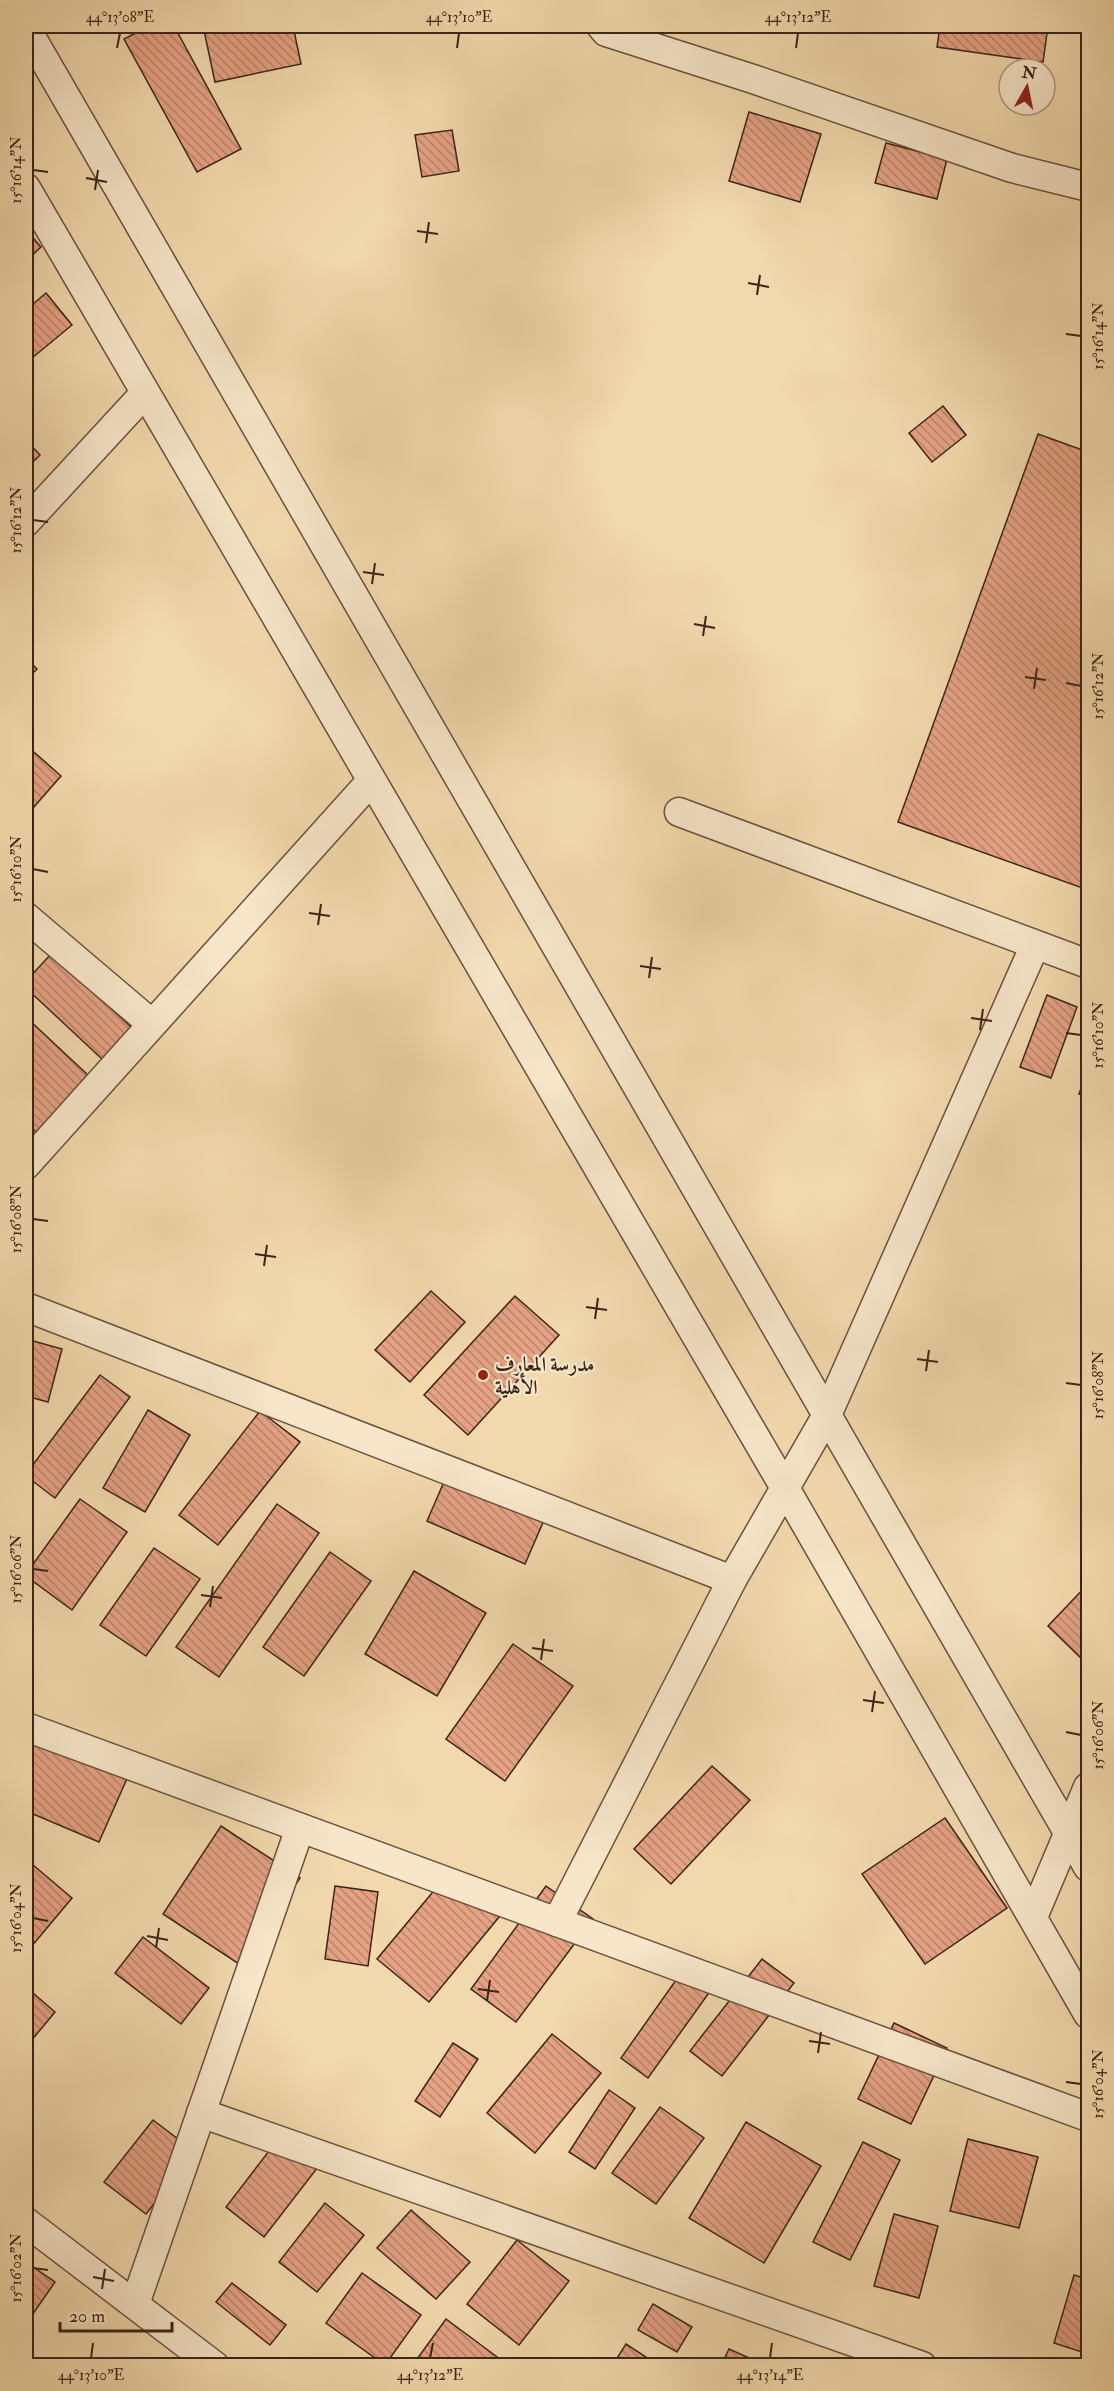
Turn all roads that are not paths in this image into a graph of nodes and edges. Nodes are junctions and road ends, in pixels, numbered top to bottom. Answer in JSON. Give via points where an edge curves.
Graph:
{"nodes":[{"id":1,"x":601,"y":26,"type":"edge"},
{"id":2,"x":26,"y":28,"type":"edge"},
{"id":3,"x":1089,"y":187,"type":"edge"},
{"id":4,"x":26,"y":188,"type":"edge"},
{"id":5,"x":145,"y":393,"type":"junction"},
{"id":6,"x":26,"y":522,"type":"edge"},
{"id":7,"x":371,"y":781,"type":"junction"},
{"id":8,"x":679,"y":812,"type":"dead end"},
{"id":9,"x":26,"y":917,"type":"edge"},
{"id":10,"x":1035,"y":945,"type":"junction"},
{"id":11,"x":1089,"y":964,"type":"edge"},
{"id":12,"x":152,"y":1024,"type":"junction"},
{"id":13,"x":26,"y":1165,"type":"edge"},
{"id":14,"x":26,"y":1307,"type":"edge"},
{"id":15,"x":827,"y":1415,"type":"junction"},
{"id":16,"x":785,"y":1488,"type":"junction"},
{"id":17,"x":732,"y":1580,"type":"junction"},
{"id":18,"x":26,"y":1728,"type":"edge"},
{"id":19,"x":1089,"y":1787,"type":"edge"},
{"id":20,"x":300,"y":1828,"type":"junction"},
{"id":21,"x":1069,"y":1833,"type":"junction"},
{"id":22,"x":1089,"y":1868,"type":"edge"},
{"id":23,"x":1033,"y":1917,"type":"junction"},
{"id":24,"x":557,"y":1922,"type":"junction"},
{"id":25,"x":1089,"y":2014,"type":"edge"},
{"id":26,"x":201,"y":2113,"type":"junction"},
{"id":27,"x":1089,"y":2117,"type":"edge"},
{"id":28,"x":26,"y":2222,"type":"edge"},
{"id":29,"x":135,"y":2304,"type":"junction"},
{"id":30,"x":215,"y":2366,"type":"edge"},
{"id":31,"x":922,"y":2366,"type":"edge"}],
"edges":[{"from":1,"to":3,"type":"street","via":[[606,32],[1012,168]]},
{"from":2,"to":15,"type":"street"},
{"from":4,"to":5,"type":"street"},
{"from":5,"to":6,"type":"street"},
{"from":5,"to":7,"type":"street"},
{"from":7,"to":12,"type":"street"},
{"from":7,"to":16,"type":"street"},
{"from":8,"to":10,"type":"street"},
{"from":9,"to":12,"type":"street"},
{"from":10,"to":11,"type":"street"},
{"from":10,"to":15,"type":"street"},
{"from":12,"to":13,"type":"street"},
{"from":14,"to":17,"type":"street"},
{"from":15,"to":16,"type":"street"},
{"from":15,"to":21,"type":"street"},
{"from":16,"to":17,"type":"street"},
{"from":16,"to":23,"type":"street"},
{"from":17,"to":24,"type":"street"},
{"from":18,"to":20,"type":"street"},
{"from":19,"to":21,"type":"street"},
{"from":20,"to":24,"type":"street"},
{"from":20,"to":26,"type":"street"},
{"from":21,"to":22,"type":"street"},
{"from":21,"to":23,"type":"street"},
{"from":23,"to":25,"type":"street"},
{"from":24,"to":27,"type":"street"},
{"from":26,"to":29,"type":"street"},
{"from":26,"to":31,"type":"street"},
{"from":28,"to":29,"type":"street"},
{"from":29,"to":30,"type":"street"}]}
